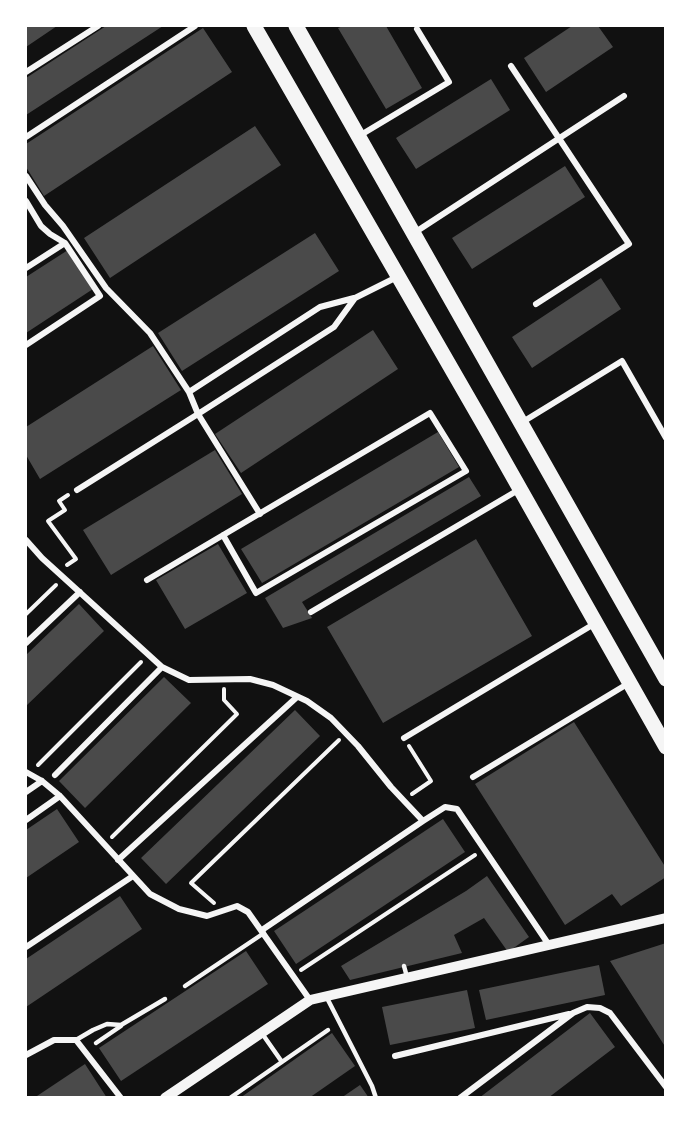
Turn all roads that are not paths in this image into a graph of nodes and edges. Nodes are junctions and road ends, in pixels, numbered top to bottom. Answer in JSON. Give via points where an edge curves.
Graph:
{"nodes":[{"id":1,"x":98,"y":26,"type":"edge"},
{"id":2,"x":195,"y":26,"type":"edge"},
{"id":3,"x":254,"y":26,"type":"edge"},
{"id":4,"x":296,"y":26,"type":"edge"},
{"id":5,"x":417,"y":29,"type":"dead end"},
{"id":6,"x":511,"y":66,"type":"dead end"},
{"id":7,"x":26,"y":72,"type":"edge"},
{"id":8,"x":624,"y":96,"type":"dead end"},
{"id":9,"x":358,"y":136,"type":"junction"},
{"id":10,"x":26,"y":137,"type":"edge"},
{"id":11,"x":559,"y":138,"type":"junction"},
{"id":12,"x":26,"y":176,"type":"edge"},
{"id":13,"x":26,"y":204,"type":"edge"},
{"id":14,"x":413,"y":233,"type":"junction"},
{"id":15,"x":65,"y":243,"type":"junction"},
{"id":16,"x":26,"y":268,"type":"edge"},
{"id":17,"x":398,"y":277,"type":"junction"},
{"id":18,"x":355,"y":298,"type":"junction"},
{"id":19,"x":536,"y":304,"type":"dead end"},
{"id":20,"x":26,"y":345,"type":"edge"},
{"id":21,"x":189,"y":392,"type":"junction"},
{"id":22,"x":198,"y":414,"type":"junction"},
{"id":23,"x":520,"y":423,"type":"junction"},
{"id":24,"x":666,"y":438,"type":"edge"},
{"id":25,"x":520,"y":489,"type":"junction"},
{"id":26,"x":76,"y":490,"type":"road end"},
{"id":27,"x":260,"y":514,"type":"junction"},
{"id":28,"x":223,"y":535,"type":"junction"},
{"id":29,"x":26,"y":540,"type":"edge"},
{"id":30,"x":147,"y":580,"type":"dead end"},
{"id":31,"x":80,"y":592,"type":"junction"},
{"id":32,"x":311,"y":612,"type":"dead end"},
{"id":33,"x":595,"y":623,"type":"junction"},
{"id":34,"x":26,"y":643,"type":"edge"},
{"id":35,"x":162,"y":668,"type":"junction"},
{"id":36,"x":666,"y":680,"type":"edge"},
{"id":37,"x":629,"y":683,"type":"junction"},
{"id":38,"x":297,"y":697,"type":"junction"},
{"id":39,"x":404,"y":738,"type":"road end"},
{"id":40,"x":666,"y":747,"type":"edge"},
{"id":41,"x":27,"y":773,"type":"edge"},
{"id":42,"x":55,"y":775,"type":"dead end"},
{"id":43,"x":472,"y":777,"type":"dead end"},
{"id":44,"x":42,"y":781,"type":"junction"},
{"id":45,"x":26,"y":792,"type":"edge"},
{"id":46,"x":60,"y":796,"type":"junction"},
{"id":47,"x":26,"y":820,"type":"edge"},
{"id":48,"x":423,"y":821,"type":"junction"},
{"id":49,"x":118,"y":860,"type":"junction"},
{"id":50,"x":133,"y":876,"type":"junction"},
{"id":51,"x":666,"y":918,"type":"edge"},
{"id":52,"x":263,"y":932,"type":"junction"},
{"id":53,"x":549,"y":945,"type":"junction"},
{"id":54,"x":26,"y":947,"type":"edge"},
{"id":55,"x":185,"y":986,"type":"dead end"},
{"id":56,"x":326,"y":996,"type":"junction"},
{"id":57,"x":165,"y":999,"type":"dead end"},
{"id":58,"x":310,"y":1000,"type":"junction"},
{"id":59,"x":573,"y":1013,"type":"junction"},
{"id":60,"x":121,"y":1026,"type":"junction"},
{"id":61,"x":328,"y":1030,"type":"dead end"},
{"id":62,"x":261,"y":1032,"type":"junction"},
{"id":63,"x":76,"y":1040,"type":"junction"},
{"id":64,"x":96,"y":1042,"type":"dead end"},
{"id":65,"x":26,"y":1055,"type":"edge"},
{"id":66,"x":394,"y":1056,"type":"dead end"},
{"id":67,"x":282,"y":1062,"type":"junction"},
{"id":68,"x":666,"y":1087,"type":"edge"},
{"id":69,"x":121,"y":1098,"type":"edge"},
{"id":70,"x":165,"y":1098,"type":"edge"},
{"id":71,"x":230,"y":1098,"type":"edge"},
{"id":72,"x":376,"y":1098,"type":"edge"},
{"id":73,"x":460,"y":1098,"type":"edge"}],
"edges":[{"from":1,"to":7,"type":"street"},
{"from":2,"to":10,"type":"street"},
{"from":3,"to":17,"type":"main road"},
{"from":4,"to":9,"type":"main road"},
{"from":5,"to":9,"type":"street","via":[[449,82]]},
{"from":6,"to":11,"type":"street"},
{"from":8,"to":11,"type":"street"},
{"from":9,"to":14,"type":"main road"},
{"from":11,"to":14,"type":"street"},
{"from":11,"to":19,"type":"street","via":[[628,244]]},
{"from":12,"to":21,"type":"street","via":[[106,288],[150,333]]},
{"from":13,"to":15,"type":"street","via":[[41,226]]},
{"from":14,"to":23,"type":"main road"},
{"from":15,"to":16,"type":"street"},
{"from":15,"to":20,"type":"street","via":[[100,296]]},
{"from":17,"to":18,"type":"street"},
{"from":17,"to":25,"type":"main road"},
{"from":18,"to":21,"type":"street","via":[[320,307]]},
{"from":18,"to":22,"type":"street","via":[[333,327]]},
{"from":21,"to":22,"type":"street"},
{"from":22,"to":26,"type":"street"},
{"from":22,"to":27,"type":"street"},
{"from":23,"to":24,"type":"street","via":[[622,361]]},
{"from":23,"to":36,"type":"main road"},
{"from":25,"to":32,"type":"street"},
{"from":25,"to":33,"type":"main road"},
{"from":27,"to":28,"type":"street"},
{"from":27,"to":28,"type":"street","via":[[430,413],[466,471],[256,592]]},
{"from":28,"to":30,"type":"street"},
{"from":29,"to":31,"type":"street"},
{"from":31,"to":34,"type":"street"},
{"from":31,"to":35,"type":"street"},
{"from":33,"to":37,"type":"main road"},
{"from":33,"to":39,"type":"street"},
{"from":35,"to":38,"type":"street","via":[[189,680],[250,679]]},
{"from":35,"to":42,"type":"street"},
{"from":37,"to":40,"type":"main road"},
{"from":37,"to":43,"type":"street"},
{"from":38,"to":48,"type":"street","via":[[331,718]]},
{"from":38,"to":49,"type":"street"},
{"from":41,"to":44,"type":"street"},
{"from":44,"to":45,"type":"street"},
{"from":44,"to":46,"type":"street"},
{"from":46,"to":47,"type":"street"},
{"from":46,"to":49,"type":"street"},
{"from":48,"to":52,"type":"street"},
{"from":48,"to":53,"type":"street","via":[[445,807],[458,809]]},
{"from":49,"to":50,"type":"street"},
{"from":50,"to":52,"type":"street","via":[[150,894],[179,909],[207,915],[237,906],[248,912]]},
{"from":50,"to":54,"type":"street"},
{"from":51,"to":53,"type":"street"},
{"from":52,"to":55,"type":"lane"},
{"from":52,"to":58,"type":"street"},
{"from":53,"to":56,"type":"street","via":[[406,972]]},
{"from":56,"to":58,"type":"street"},
{"from":56,"to":72,"type":"lane"},
{"from":57,"to":60,"type":"lane"},
{"from":58,"to":62,"type":"street"},
{"from":59,"to":66,"type":"street"},
{"from":59,"to":68,"type":"street","via":[[587,1007],[610,1013]]},
{"from":59,"to":73,"type":"street"},
{"from":60,"to":63,"type":"lane","via":[[107,1024]]},
{"from":60,"to":64,"type":"lane"},
{"from":61,"to":67,"type":"lane"},
{"from":62,"to":67,"type":"lane"},
{"from":62,"to":70,"type":"street"},
{"from":63,"to":65,"type":"street","via":[[54,1040]]},
{"from":63,"to":69,"type":"street"},
{"from":67,"to":71,"type":"lane"}]}
